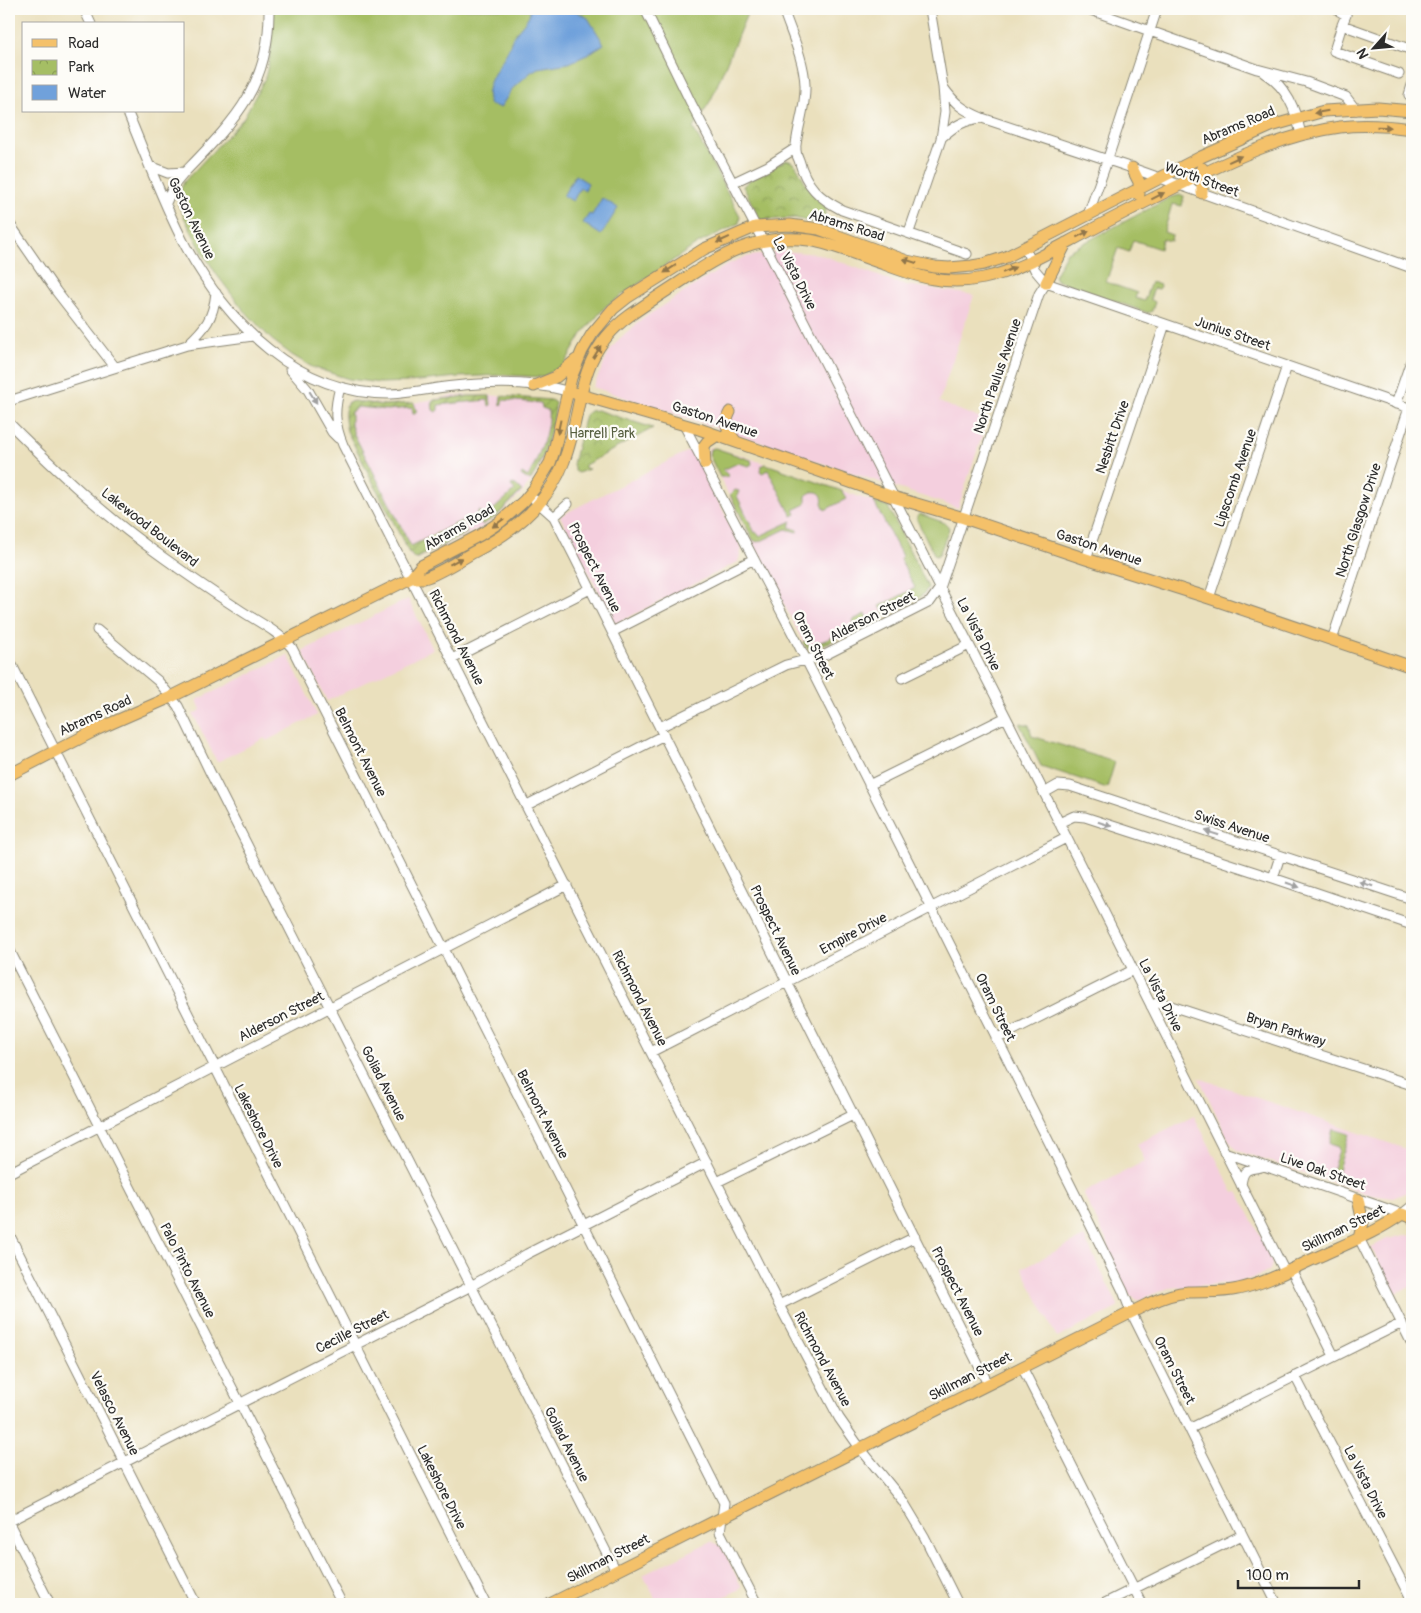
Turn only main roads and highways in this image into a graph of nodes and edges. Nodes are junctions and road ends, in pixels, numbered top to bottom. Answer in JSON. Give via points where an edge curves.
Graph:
{"nodes":[{"id":1,"x":1412,"y":111,"type":"edge"},
{"id":2,"x":1412,"y":129,"type":"edge"},
{"id":3,"x":1201,"y":157,"type":"junction"},
{"id":4,"x":1132,"y":168,"type":"road end"},
{"id":5,"x":1202,"y":174,"type":"junction"},
{"id":6,"x":1140,"y":188,"type":"junction"},
{"id":7,"x":1202,"y":193,"type":"road end"},
{"id":8,"x":1136,"y":207,"type":"junction"},
{"id":9,"x":1066,"y":243,"type":"junction"},
{"id":10,"x":1001,"y":259,"type":"junction"},
{"id":11,"x":925,"y":279,"type":"junction"},
{"id":12,"x":1046,"y":283,"type":"road end"},
{"id":13,"x":648,"y":284,"type":"junction"},
{"id":14,"x":657,"y":297,"type":"junction"},
{"id":15,"x":579,"y":357,"type":"junction"},
{"id":16,"x":534,"y":386,"type":"road end"},
{"id":17,"x":567,"y":392,"type":"junction"},
{"id":18,"x":580,"y":395,"type":"junction"},
{"id":19,"x":730,"y":412,"type":"dead end"},
{"id":20,"x":716,"y":436,"type":"junction"},
{"id":21,"x":736,"y":442,"type":"junction"},
{"id":22,"x":705,"y":464,"type":"road end"},
{"id":23,"x":411,"y":578,"type":"junction"},
{"id":24,"x":1412,"y":667,"type":"edge"},
{"id":25,"x":9,"y":775,"type":"edge"},
{"id":26,"x":1358,"y":1199,"type":"road end"},
{"id":27,"x":1407,"y":1216,"type":"edge"},
{"id":28,"x":1359,"y":1238,"type":"junction"},
{"id":29,"x":557,"y":1603,"type":"edge"}],
"edges":[{"from":1,"to":3,"type":"main road","name":"Abrams Road","one_way":true,"via":[[1378,108],[1324,111],[1271,126]]},
{"from":5,"to":2,"type":"main road","name":"Abrams Road","one_way":true,"via":[[1258,148],[1342,126]]},
{"from":3,"to":5,"type":"main road"},
{"from":3,"to":6,"type":"main road","name":"Abrams Road"},
{"from":4,"to":6,"type":"main road"},
{"from":5,"to":7,"type":"main road"},
{"from":8,"to":5,"type":"main road","name":"Abrams Road","one_way":true},
{"from":6,"to":8,"type":"main road"},
{"from":6,"to":10,"type":"main road","name":"Abrams Road"},
{"from":9,"to":8,"type":"main road","name":"Abrams Road","one_way":true},
{"from":11,"to":9,"type":"main road","name":"Abrams Road","one_way":true,"via":[[958,282],[986,278]]},
{"from":9,"to":12,"type":"main road"},
{"from":10,"to":11,"type":"main road","via":[[992,268],[982,271],[935,274]]},
{"from":10,"to":13,"type":"main road","name":"Abrams Road","one_way":true,"via":[[960,268],[935,267],[819,229],[790,225],[755,227],[704,249]]},
{"from":11,"to":14,"type":"main road","name":"Abrams Road","via":[[830,245],[799,239],[763,241],[724,254]]},
{"from":13,"to":14,"type":"main road"},
{"from":13,"to":15,"type":"main road","name":"Abrams Road","via":[[605,317]]},
{"from":18,"to":14,"type":"main road","name":"Abrams Road","one_way":true,"via":[[588,368],[603,342],[621,322]]},
{"from":15,"to":16,"type":"main road","via":[[556,377]]},
{"from":15,"to":17,"type":"main road","name":"Abrams Road"},
{"from":17,"to":18,"type":"main road","name":"Gaston Avenue"},
{"from":17,"to":23,"type":"main road","name":"Abrams Road","one_way":true,"via":[[554,451],[530,494],[500,522],[421,566]]},
{"from":18,"to":20,"type":"main road","name":"Gaston Avenue"},
{"from":23,"to":18,"type":"main road","name":"Abrams Road","one_way":true,"via":[[425,578],[501,538],[540,504],[564,463]]},
{"from":19,"to":21,"type":"main road","via":[[727,428]]},
{"from":20,"to":21,"type":"main road","name":"Gaston Avenue"},
{"from":20,"to":22,"type":"main road","via":[[704,446]]},
{"from":21,"to":24,"type":"main road","name":"Gaston Avenue","via":[[893,497]]},
{"from":23,"to":25,"type":"main road","name":"Abrams Road"},
{"from":26,"to":28,"type":"main road","via":[[1363,1223]]},
{"from":27,"to":28,"type":"main road","name":"Skillman Street"},
{"from":28,"to":29,"type":"main road","name":"Skillman Street","via":[[1268,1280],[1235,1290],[1186,1292],[1162,1298],[1131,1312]]}]}
